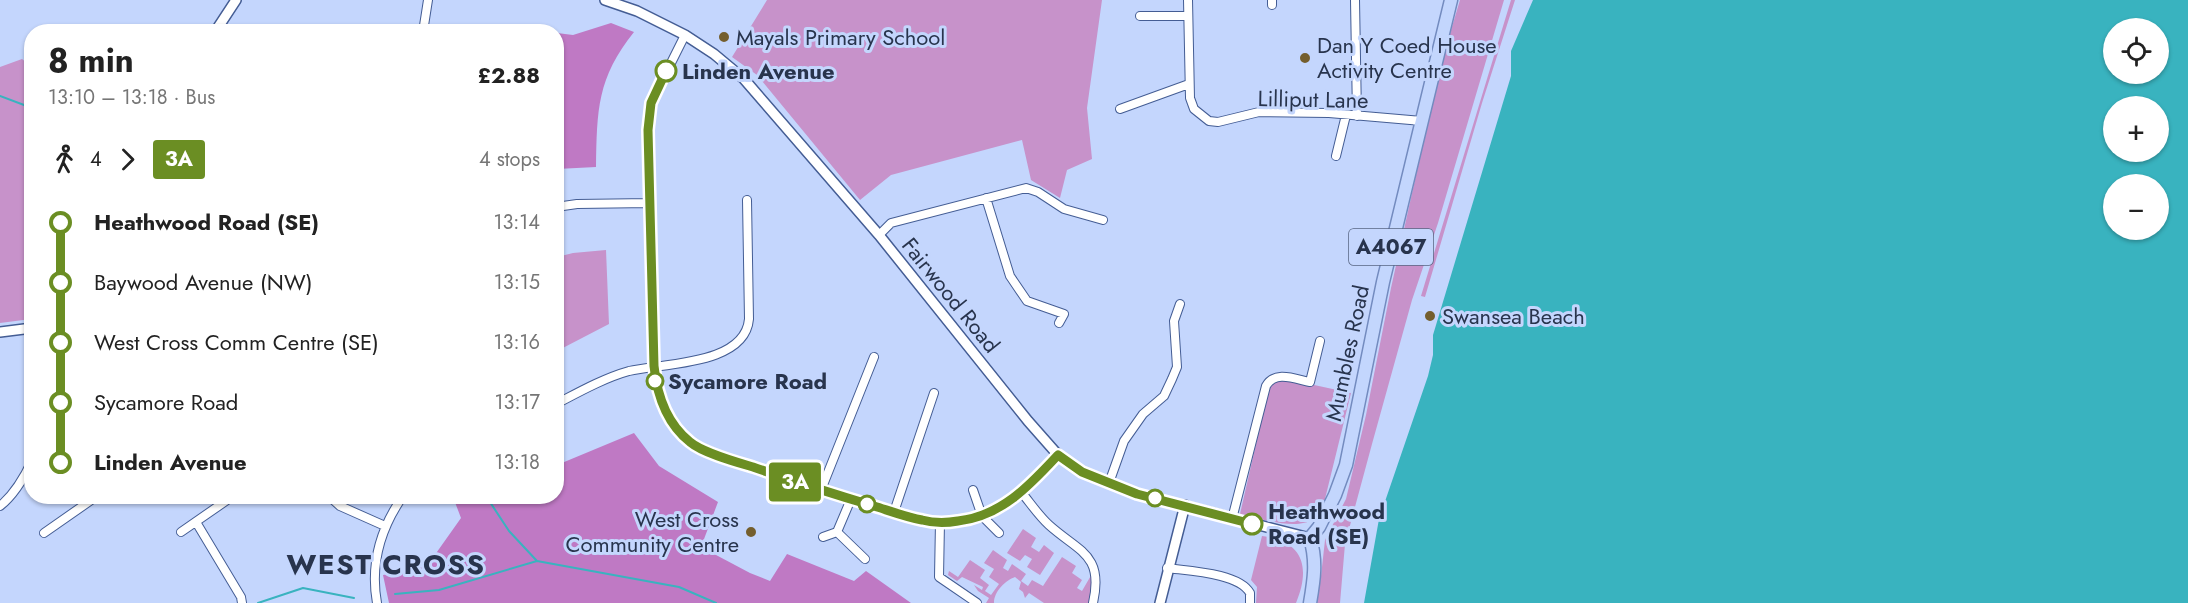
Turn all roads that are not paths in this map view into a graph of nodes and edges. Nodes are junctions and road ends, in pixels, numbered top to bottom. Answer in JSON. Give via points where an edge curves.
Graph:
{"nodes":[{"id":1,"x":236,"y":0,"type":"edge"},
{"id":2,"x":428,"y":0,"type":"edge"},
{"id":3,"x":605,"y":0,"type":"edge"},
{"id":4,"x":1188,"y":0,"type":"edge"},
{"id":5,"x":1355,"y":0,"type":"edge"},
{"id":6,"x":1451,"y":0,"type":"edge"},
{"id":7,"x":1140,"y":16,"type":"dead end"},
{"id":8,"x":1188,"y":16,"type":"junction"},
{"id":9,"x":220,"y":24,"type":"edge"},
{"id":10,"x":424,"y":24,"type":"edge"},
{"id":11,"x":685,"y":35,"type":"junction"},
{"id":12,"x":1189,"y":84,"type":"junction"},
{"id":13,"x":1120,"y":110,"type":"dead end"},
{"id":14,"x":1346,"y":115,"type":"junction"},
{"id":15,"x":1357,"y":116,"type":"junction"},
{"id":16,"x":1422,"y":121,"type":"junction"},
{"id":17,"x":1336,"y":156,"type":"dead end"},
{"id":18,"x":986,"y":198,"type":"junction"},
{"id":19,"x":747,"y":200,"type":"dead end"},
{"id":20,"x":650,"y":203,"type":"junction"},
{"id":21,"x":564,"y":206,"type":"edge"},
{"id":22,"x":1103,"y":220,"type":"dead end"},
{"id":23,"x":879,"y":235,"type":"junction"},
{"id":24,"x":1180,"y":304,"type":"dead end"},
{"id":25,"x":1059,"y":323,"type":"dead end"},
{"id":26,"x":24,"y":329,"type":"edge"},
{"id":27,"x":0,"y":333,"type":"edge"},
{"id":28,"x":1320,"y":342,"type":"dead end"},
{"id":29,"x":874,"y":357,"type":"dead end"},
{"id":30,"x":654,"y":366,"type":"junction"},
{"id":31,"x":934,"y":393,"type":"dead end"},
{"id":32,"x":564,"y":400,"type":"edge"},
{"id":33,"x":1058,"y":455,"type":"junction"},
{"id":34,"x":24,"y":476,"type":"edge"},
{"id":35,"x":1109,"y":483,"type":"junction"},
{"id":36,"x":821,"y":490,"type":"junction"},
{"id":37,"x":973,"y":490,"type":"dead end"},
{"id":38,"x":1022,"y":493,"type":"junction"},
{"id":39,"x":851,"y":499,"type":"junction"},
{"id":40,"x":86,"y":504,"type":"edge"},
{"id":41,"x":222,"y":504,"type":"edge"},
{"id":42,"x":338,"y":504,"type":"edge"},
{"id":43,"x":398,"y":504,"type":"edge"},
{"id":44,"x":1185,"y":505,"type":"junction"},
{"id":45,"x":0,"y":506,"type":"edge"},
{"id":46,"x":894,"y":512,"type":"junction"},
{"id":47,"x":981,"y":516,"type":"junction"},
{"id":48,"x":1232,"y":519,"type":"junction"},
{"id":49,"x":196,"y":522,"type":"junction"},
{"id":50,"x":940,"y":522,"type":"junction"},
{"id":51,"x":385,"y":526,"type":"junction"},
{"id":52,"x":181,"y":532,"type":"dead end"},
{"id":53,"x":837,"y":532,"type":"junction"},
{"id":54,"x":44,"y":533,"type":"dead end"},
{"id":55,"x":999,"y":533,"type":"dead end"},
{"id":56,"x":824,"y":537,"type":"dead end"},
{"id":57,"x":1310,"y":538,"type":"junction"},
{"id":58,"x":865,"y":559,"type":"dead end"},
{"id":59,"x":1167,"y":568,"type":"junction"},
{"id":60,"x":242,"y":603,"type":"edge"},
{"id":61,"x":377,"y":603,"type":"edge"},
{"id":62,"x":976,"y":603,"type":"edge"},
{"id":63,"x":1093,"y":603,"type":"edge"},
{"id":64,"x":1160,"y":603,"type":"edge"},
{"id":65,"x":1250,"y":603,"type":"edge"},
{"id":66,"x":1310,"y":603,"type":"edge"}],
"edges":[{"from":1,"to":9,"type":"street"},
{"from":2,"to":10,"type":"street"},
{"from":3,"to":11,"type":"street","name":"Fairwood Road"},
{"from":4,"to":8,"type":"street","name":"Lilliput Lane"},
{"from":5,"to":15,"type":"street"},
{"from":6,"to":16,"type":"main road","name":"Mumbles Road","number":"A4067"},
{"from":7,"to":8,"type":"street"},
{"from":8,"to":12,"type":"street","name":"Lilliput Lane"},
{"from":11,"to":20,"type":"street","via":[[651,103]]},
{"from":11,"to":23,"type":"street","name":"Fairwood Road","via":[[714,54],[759,94]]},
{"from":12,"to":13,"type":"street"},
{"from":12,"to":14,"type":"street","name":"Lilliput Lane","via":[[1194,110],[1209,121],[1259,112]]},
{"from":14,"to":15,"type":"street","name":"Lilliput Lane"},
{"from":14,"to":17,"type":"street"},
{"from":15,"to":16,"type":"street","name":"Lilliput Lane"},
{"from":16,"to":57,"type":"main road","name":"Mumbles Road","number":"A4067","via":[[1383,282],[1346,465],[1335,495]]},
{"from":18,"to":22,"type":"street","via":[[1026,188],[1064,209]]},
{"from":18,"to":23,"type":"street","via":[[891,224]]},
{"from":18,"to":25,"type":"street","via":[[1010,276],[1027,301],[1064,314]]},
{"from":19,"to":30,"type":"street","via":[[746,332],[719,354]]},
{"from":20,"to":21,"type":"street"},
{"from":20,"to":30,"type":"street"},
{"from":23,"to":33,"type":"street","name":"Fairwood Road"},
{"from":24,"to":35,"type":"street","via":[[1174,321],[1177,367],[1164,396],[1143,414],[1124,441]]},
{"from":26,"to":27,"type":"street"},
{"from":28,"to":48,"type":"street","via":[[1313,383],[1278,376],[1266,386]]},
{"from":29,"to":36,"type":"street"},
{"from":30,"to":32,"type":"street","via":[[627,372]]},
{"from":30,"to":36,"type":"street","via":[[662,405],[671,422],[691,443]]},
{"from":31,"to":46,"type":"street"},
{"from":33,"to":35,"type":"street","name":"Fairwood Road","via":[[1082,472]]},
{"from":33,"to":38,"type":"street"},
{"from":34,"to":45,"type":"street"},
{"from":35,"to":44,"type":"street","name":"Fairwood Road"},
{"from":36,"to":39,"type":"street"},
{"from":37,"to":47,"type":"street"},
{"from":38,"to":47,"type":"street"},
{"from":38,"to":63,"type":"street","via":[[1047,524],[1092,562],[1096,573]]},
{"from":39,"to":46,"type":"street"},
{"from":39,"to":53,"type":"street"},
{"from":40,"to":54,"type":"street"},
{"from":41,"to":49,"type":"street"},
{"from":42,"to":51,"type":"street"},
{"from":43,"to":51,"type":"street"},
{"from":44,"to":48,"type":"street","name":"Fairwood Road"},
{"from":44,"to":59,"type":"street"},
{"from":46,"to":50,"type":"street"},
{"from":47,"to":50,"type":"street"},
{"from":47,"to":55,"type":"street"},
{"from":48,"to":57,"type":"street","name":"Fairwood Road"},
{"from":49,"to":52,"type":"street"},
{"from":49,"to":60,"type":"street"},
{"from":50,"to":62,"type":"street","via":[[939,577]]},
{"from":51,"to":61,"type":"street","via":[[374,566]]},
{"from":53,"to":56,"type":"street"},
{"from":53,"to":58,"type":"street"},
{"from":57,"to":66,"type":"main road","via":[[1315,552]]},
{"from":59,"to":64,"type":"street"},
{"from":59,"to":65,"type":"street","via":[[1242,583],[1250,593]]}]}
